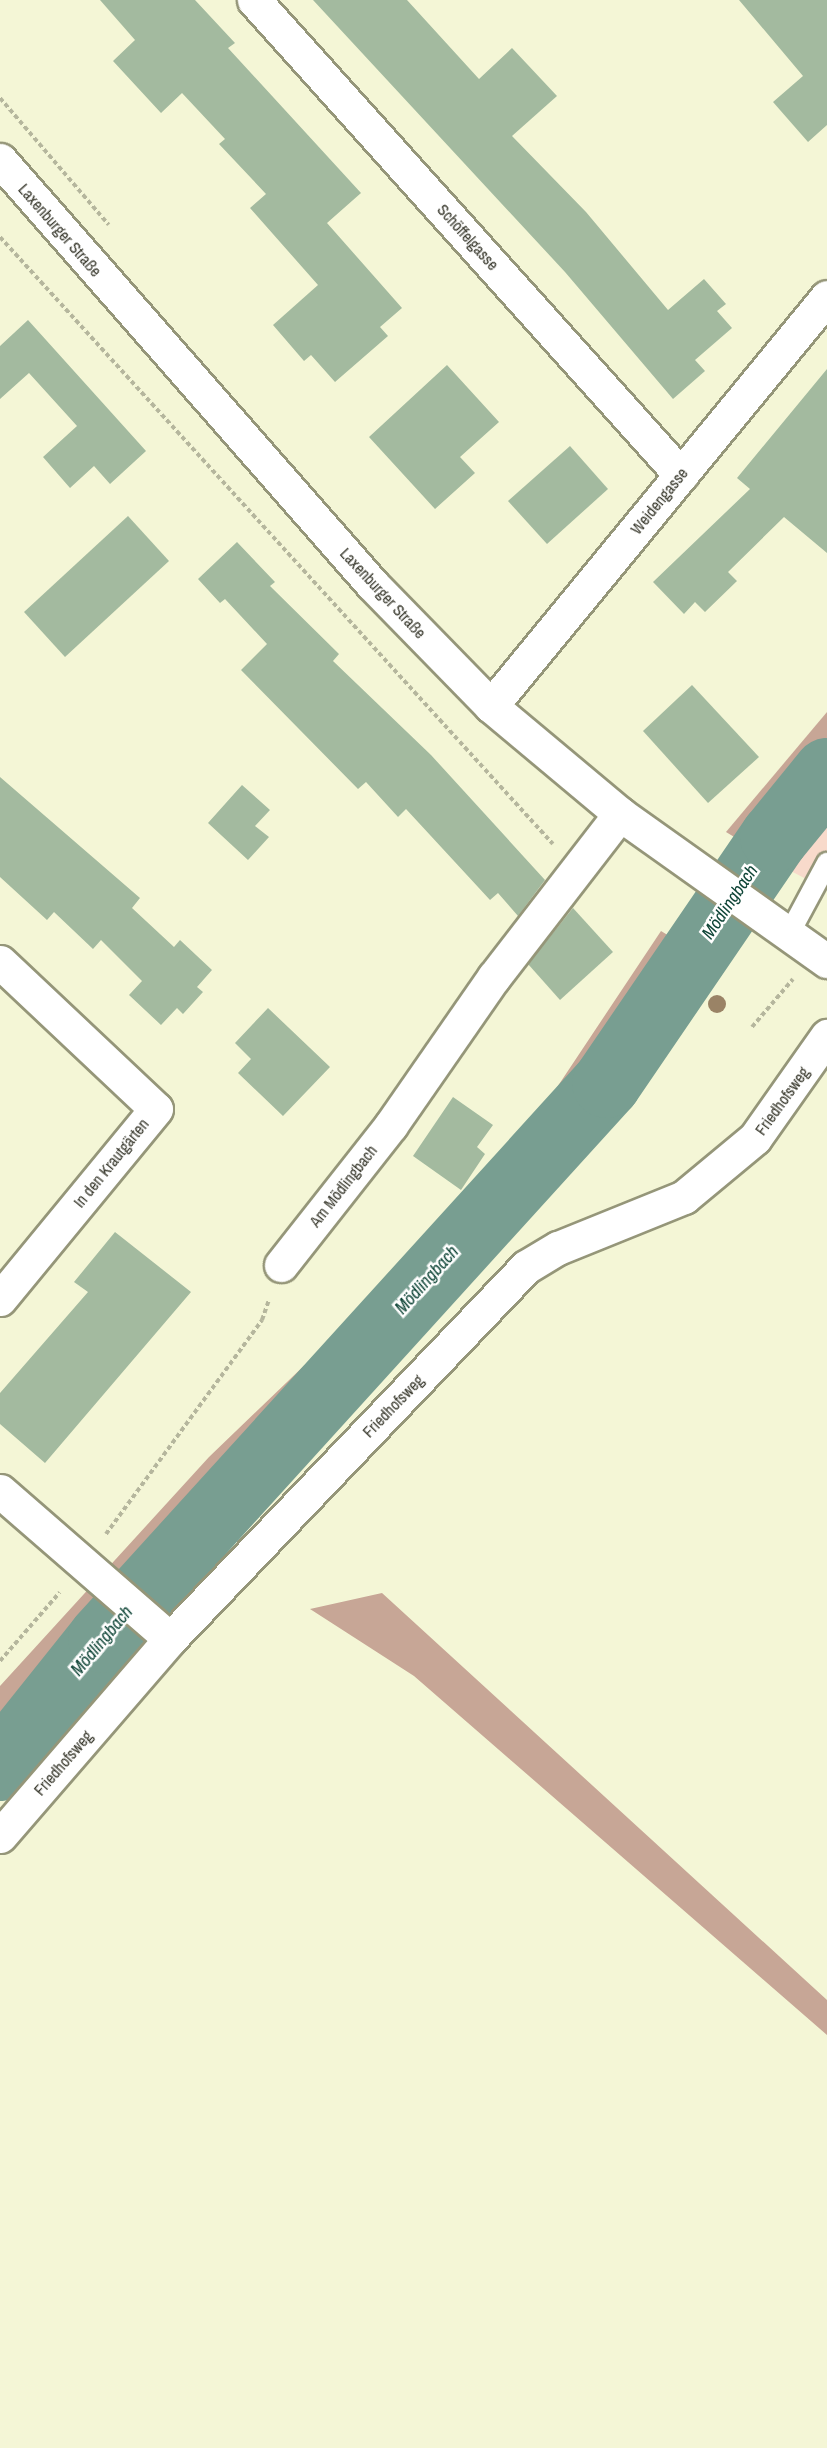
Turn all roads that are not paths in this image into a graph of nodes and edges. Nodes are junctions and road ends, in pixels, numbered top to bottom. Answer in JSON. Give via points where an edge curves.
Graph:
{"nodes":[{"id":1,"x":254,"y":0,"type":"edge"},
{"id":2,"x":0,"y":160,"type":"edge"},
{"id":3,"x":827,"y":297,"type":"edge"},
{"id":4,"x":681,"y":475,"type":"junction"},
{"id":5,"x":491,"y":706,"type":"junction"},
{"id":6,"x":620,"y":814,"type":"junction"},
{"id":7,"x":827,"y":863,"type":"edge"},
{"id":8,"x":783,"y":930,"type":"junction"},
{"id":9,"x":827,"y":961,"type":"edge"},
{"id":10,"x":0,"y":962,"type":"edge"},
{"id":11,"x":827,"y":1036,"type":"edge"},
{"id":12,"x":281,"y":1265,"type":"road end"},
{"id":13,"x":0,"y":1299,"type":"edge"},
{"id":14,"x":0,"y":1491,"type":"edge"},
{"id":15,"x":170,"y":1639,"type":"junction"},
{"id":16,"x":0,"y":1836,"type":"edge"}],
"edges":[{"from":1,"to":4,"type":"street","name":"Schöffelgasse"},
{"from":2,"to":5,"type":"street","name":"Laxenburger Straße","via":[[372,584]]},
{"from":3,"to":4,"type":"street","name":"Weidengasse"},
{"from":4,"to":5,"type":"street","name":"Weidengasse"},
{"from":5,"to":6,"type":"street","name":"Laxenburger Straße"},
{"from":6,"to":8,"type":"street","name":"Laxenburger Straße"},
{"from":6,"to":12,"type":"street","name":"Am Mödlingbach","via":[[494,977],[391,1125]]},
{"from":7,"to":8,"type":"lane"},
{"from":8,"to":9,"type":"street","name":"Laxenburger Straße"},
{"from":10,"to":13,"type":"street","name":"In den Krautgärten","via":[[156,1109]]},
{"from":11,"to":15,"type":"street","name":"Friedhofsweg","via":[[755,1138],[684,1197],[558,1248],[526,1267]]},
{"from":14,"to":15,"type":"street","via":[[82,1567]]},
{"from":15,"to":16,"type":"street","name":"Friedhofsweg"}]}
